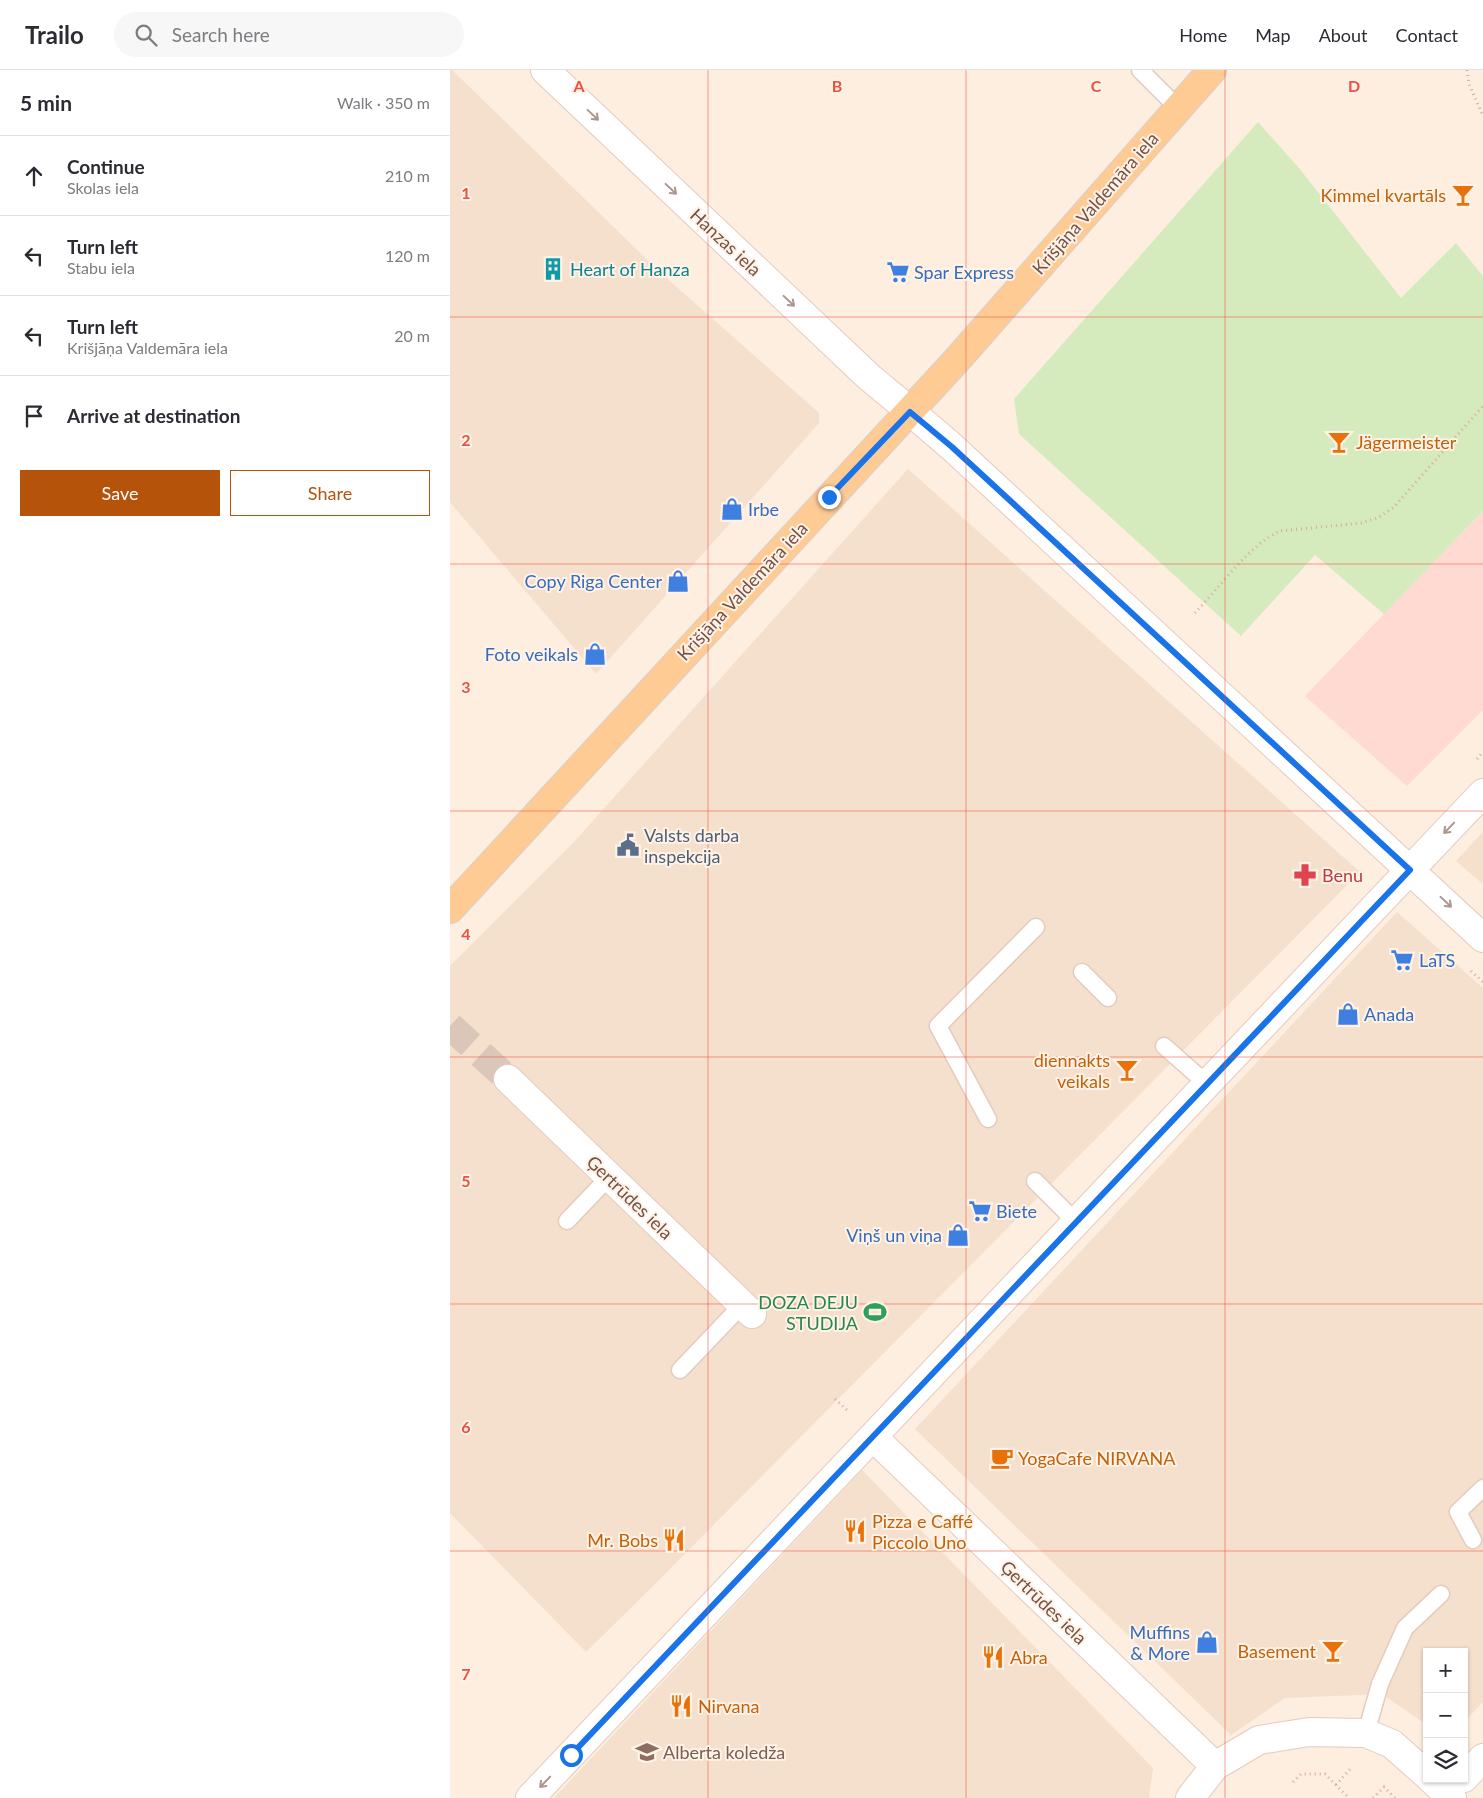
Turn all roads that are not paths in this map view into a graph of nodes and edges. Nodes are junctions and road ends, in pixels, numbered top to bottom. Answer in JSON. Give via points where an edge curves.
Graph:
{"nodes":[{"id":1,"x":545,"y":70,"type":"edge"},
{"id":2,"x":1140,"y":70,"type":"edge"},
{"id":3,"x":1212,"y":70,"type":"edge"},
{"id":4,"x":1178,"y":108,"type":"junction"},
{"id":5,"x":910,"y":412,"type":"junction"},
{"id":6,"x":1483,"y":793,"type":"edge"},
{"id":7,"x":1410,"y":870,"type":"junction"},
{"id":8,"x":450,"y":909,"type":"edge"},
{"id":9,"x":1036,"y":927,"type":"dead end"},
{"id":10,"x":1483,"y":938,"type":"edge"},
{"id":11,"x":1082,"y":972,"type":"dead end"},
{"id":12,"x":1108,"y":998,"type":"dead end"},
{"id":13,"x":1164,"y":1046,"type":"dead end"},
{"id":14,"x":508,"y":1079,"type":"tunnel mouth"},
{"id":15,"x":1207,"y":1084,"type":"junction"},
{"id":16,"x":988,"y":1119,"type":"dead end"},
{"id":17,"x":609,"y":1177,"type":"junction"},
{"id":18,"x":1035,"y":1181,"type":"dead end"},
{"id":19,"x":567,"y":1221,"type":"dead end"},
{"id":20,"x":1076,"y":1222,"type":"junction"},
{"id":21,"x":747,"y":1310,"type":"joint"},
{"id":22,"x":680,"y":1370,"type":"dead end"},
{"id":23,"x":873,"y":1437,"type":"junction"},
{"id":24,"x":1483,"y":1488,"type":"edge"},
{"id":25,"x":1473,"y":1540,"type":"dead end"},
{"id":26,"x":1441,"y":1594,"type":"dead end"},
{"id":27,"x":1366,"y":1733,"type":"junction"},
{"id":28,"x":1483,"y":1758,"type":"edge"},
{"id":29,"x":1215,"y":1766,"type":"junction"},
{"id":30,"x":1423,"y":1771,"type":"edge"},
{"id":31,"x":1452,"y":1786,"type":"edge"},
{"id":32,"x":530,"y":1798,"type":"edge"},
{"id":33,"x":1190,"y":1798,"type":"edge"}],
"edges":[{"from":1,"to":5,"type":"street","name":"Hanzas iela","one_way":true},
{"from":2,"to":4,"type":"lane"},
{"from":3,"to":4,"type":"main road","name":"Krišjāņa Valdemāra iela"},
{"from":4,"to":5,"type":"main road","name":"Krišjāņa Valdemāra iela"},
{"from":5,"to":7,"type":"street","name":"Hanzas iela","via":[[952,447]]},
{"from":5,"to":8,"type":"main road","name":"Krišjāņa Valdemāra iela"},
{"from":6,"to":7,"type":"street","one_way":true},
{"from":7,"to":10,"type":"street","name":"Hanzas iela","one_way":true},
{"from":7,"to":15,"type":"street"},
{"from":9,"to":16,"type":"lane","via":[[938,1026]]},
{"from":11,"to":12,"type":"lane"},
{"from":13,"to":15,"type":"lane"},
{"from":14,"to":17,"type":"street","name":"Ģertrūdes iela"},
{"from":15,"to":20,"type":"street"},
{"from":17,"to":19,"type":"lane"},
{"from":17,"to":21,"type":"street","name":"Ģertrūdes iela"},
{"from":18,"to":20,"type":"lane"},
{"from":20,"to":23,"type":"street"},
{"from":21,"to":22,"type":"lane"},
{"from":23,"to":29,"type":"street","name":"Ģertrūdes iela"},
{"from":23,"to":32,"type":"street","one_way":true},
{"from":24,"to":25,"type":"lane","via":[[1458,1512]]},
{"from":26,"to":27,"type":"lane","via":[[1405,1628],[1380,1684]]},
{"from":27,"to":29,"type":"street","via":[[1309,1732],[1259,1740]]},
{"from":27,"to":30,"type":"street","via":[[1392,1744]]},
{"from":28,"to":31,"type":"street"},
{"from":29,"to":33,"type":"street"}]}
